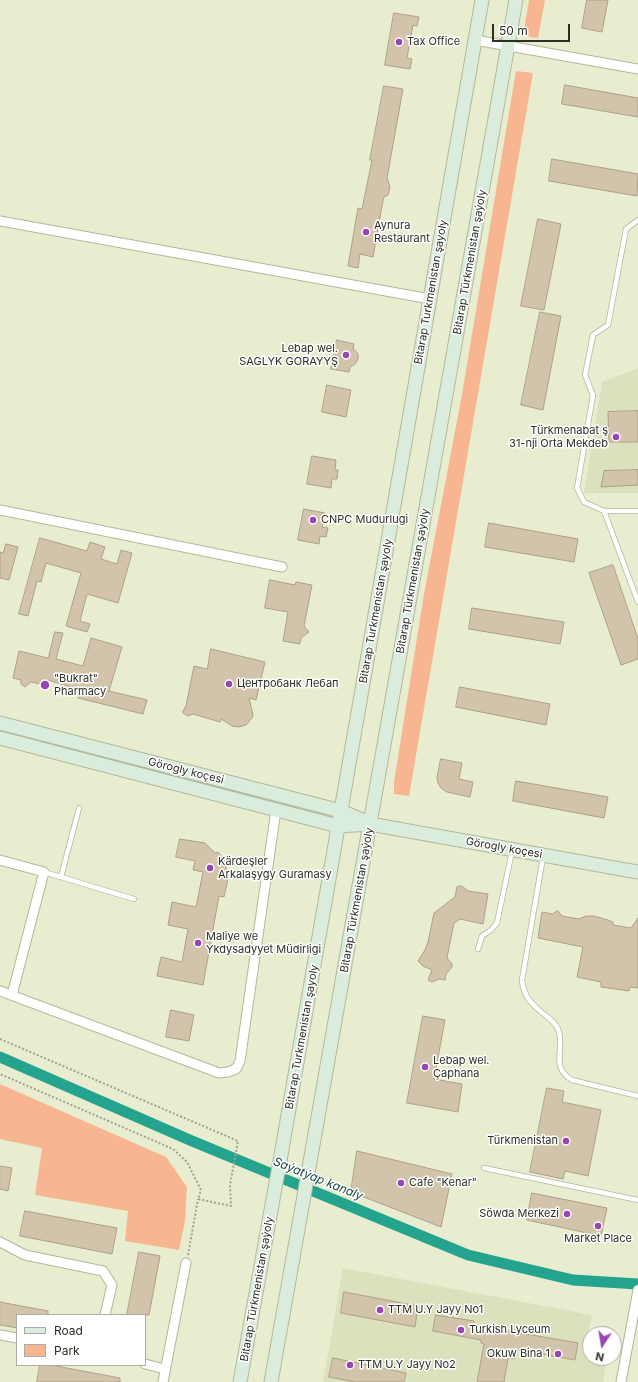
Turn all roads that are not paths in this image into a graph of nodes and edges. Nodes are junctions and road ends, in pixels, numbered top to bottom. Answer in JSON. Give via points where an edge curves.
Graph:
{"nodes":[{"id":1,"x":516,"y":0,"type":"edge"},
{"id":2,"x":482,"y":2,"type":"edge"},
{"id":3,"x":475,"y":40,"type":"junction"},
{"id":4,"x":508,"y":46,"type":"junction"},
{"id":5,"x":638,"y":69,"type":"edge"},
{"id":6,"x":638,"y":220,"type":"edge"},
{"id":7,"x":0,"y":221,"type":"edge"},
{"id":8,"x":430,"y":299,"type":"junction"},
{"id":9,"x":0,"y":510,"type":"edge"},
{"id":10,"x":604,"y":511,"type":"junction"},
{"id":11,"x":638,"y":511,"type":"edge"},
{"id":12,"x":282,"y":567,"type":"dead end"},
{"id":13,"x":638,"y":602,"type":"edge"},
{"id":14,"x":0,"y":723,"type":"edge"},
{"id":15,"x":0,"y":738,"type":"edge"},
{"id":16,"x":79,"y":808,"type":"dead end"},
{"id":17,"x":276,"y":810,"type":"junction"},
{"id":18,"x":341,"y":811,"type":"junction"},
{"id":19,"x":370,"y":824,"type":"junction"},
{"id":20,"x":338,"y":826,"type":"junction"},
{"id":21,"x":512,"y":849,"type":"junction"},
{"id":22,"x":543,"y":855,"type":"junction"},
{"id":23,"x":0,"y":860,"type":"edge"},
{"id":24,"x":44,"y":872,"type":"junction"},
{"id":25,"x":638,"y":872,"type":"edge"},
{"id":26,"x":62,"y":877,"type":"junction"},
{"id":27,"x":134,"y":899,"type":"dead end"},
{"id":28,"x":478,"y":949,"type":"dead end"},
{"id":29,"x":0,"y":991,"type":"edge"},
{"id":30,"x":12,"y":995,"type":"junction"},
{"id":31,"x":638,"y":1096,"type":"edge"},
{"id":32,"x":484,"y":1168,"type":"dead end"},
{"id":33,"x":274,"y":1195,"type":"joint"},
{"id":34,"x":638,"y":1200,"type":"edge"},
{"id":35,"x":0,"y":1242,"type":"edge"},
{"id":36,"x":186,"y":1263,"type":"road end"},
{"id":37,"x":638,"y":1293,"type":"edge"},
{"id":38,"x":105,"y":1314,"type":"edge"},
{"id":39,"x":0,"y":1335,"type":"edge"},
{"id":40,"x":16,"y":1338,"type":"edge"},
{"id":41,"x":146,"y":1364,"type":"edge"},
{"id":42,"x":165,"y":1369,"type":"junction"},
{"id":43,"x":163,"y":1382,"type":"edge"},
{"id":44,"x":240,"y":1382,"type":"edge"},
{"id":45,"x":271,"y":1382,"type":"edge"},
{"id":46,"x":621,"y":1382,"type":"edge"}],
"edges":[{"from":1,"to":4,"type":"main road","name":"Bitarap Türkmenistan şaýoly"},
{"from":2,"to":3,"type":"main road","name":"Bitarap Turkmenistan şayoly"},
{"from":3,"to":4,"type":"street"},
{"from":3,"to":8,"type":"main road","name":"Bitarap Turkmenistan şayoly"},
{"from":4,"to":5,"type":"street"},
{"from":4,"to":19,"type":"main road","name":"Bitarap Türkmenistan şaýoly"},
{"from":6,"to":10,"type":"lane","via":[[626,229],[608,325],[593,335],[585,375],[593,395],[577,488],[584,502]]},
{"from":7,"to":8,"type":"street"},
{"from":8,"to":18,"type":"main road","name":"Bitarap Turkmenistan şayoly"},
{"from":9,"to":12,"type":"street"},
{"from":10,"to":11,"type":"lane"},
{"from":10,"to":13,"type":"lane"},
{"from":14,"to":18,"type":"main road","name":"Görogly koçesi"},
{"from":15,"to":17,"type":"main road","name":"Görogly koçesi"},
{"from":16,"to":26,"type":"lane"},
{"from":17,"to":20,"type":"main road","name":"Görogly koçesi"},
{"from":17,"to":30,"type":"street","via":[[240,1061],[236,1069],[219,1073]]},
{"from":18,"to":19,"type":"main road","name":"Görogly koçesi"},
{"from":18,"to":20,"type":"main road","name":"Bitarap Turkmenistan şayoly"},
{"from":19,"to":20,"type":"main road","name":"Görogly koçesi"},
{"from":19,"to":21,"type":"main road","name":"Görogly koçesi"},
{"from":19,"to":45,"type":"main road","name":"Bitarap Türkmenistan şaýoly"},
{"from":20,"to":33,"type":"main road","name":"Bitarap Turkmenistan şayoly"},
{"from":21,"to":22,"type":"main road","name":"Görogly koçesi"},
{"from":21,"to":28,"type":"lane","via":[[497,923],[482,936]]},
{"from":22,"to":25,"type":"main road","name":"Görogly koçesi"},
{"from":22,"to":31,"type":"lane","via":[[522,980],[523,991],[536,1008],[555,1023],[560,1068],[563,1074],[572,1080]]},
{"from":23,"to":24,"type":"street"},
{"from":24,"to":26,"type":"lane"},
{"from":24,"to":30,"type":"street"},
{"from":26,"to":27,"type":"lane"},
{"from":29,"to":30,"type":"street"},
{"from":32,"to":34,"type":"lane"},
{"from":33,"to":44,"type":"main road","name":"Bitarap Türkmenistan şaýoly"},
{"from":35,"to":38,"type":"street","via":[[25,1255],[103,1271],[112,1285]]},
{"from":36,"to":42,"type":"street"},
{"from":37,"to":46,"type":"street"},
{"from":39,"to":40,"type":"street"},
{"from":41,"to":42,"type":"street"},
{"from":42,"to":43,"type":"street"}]}
